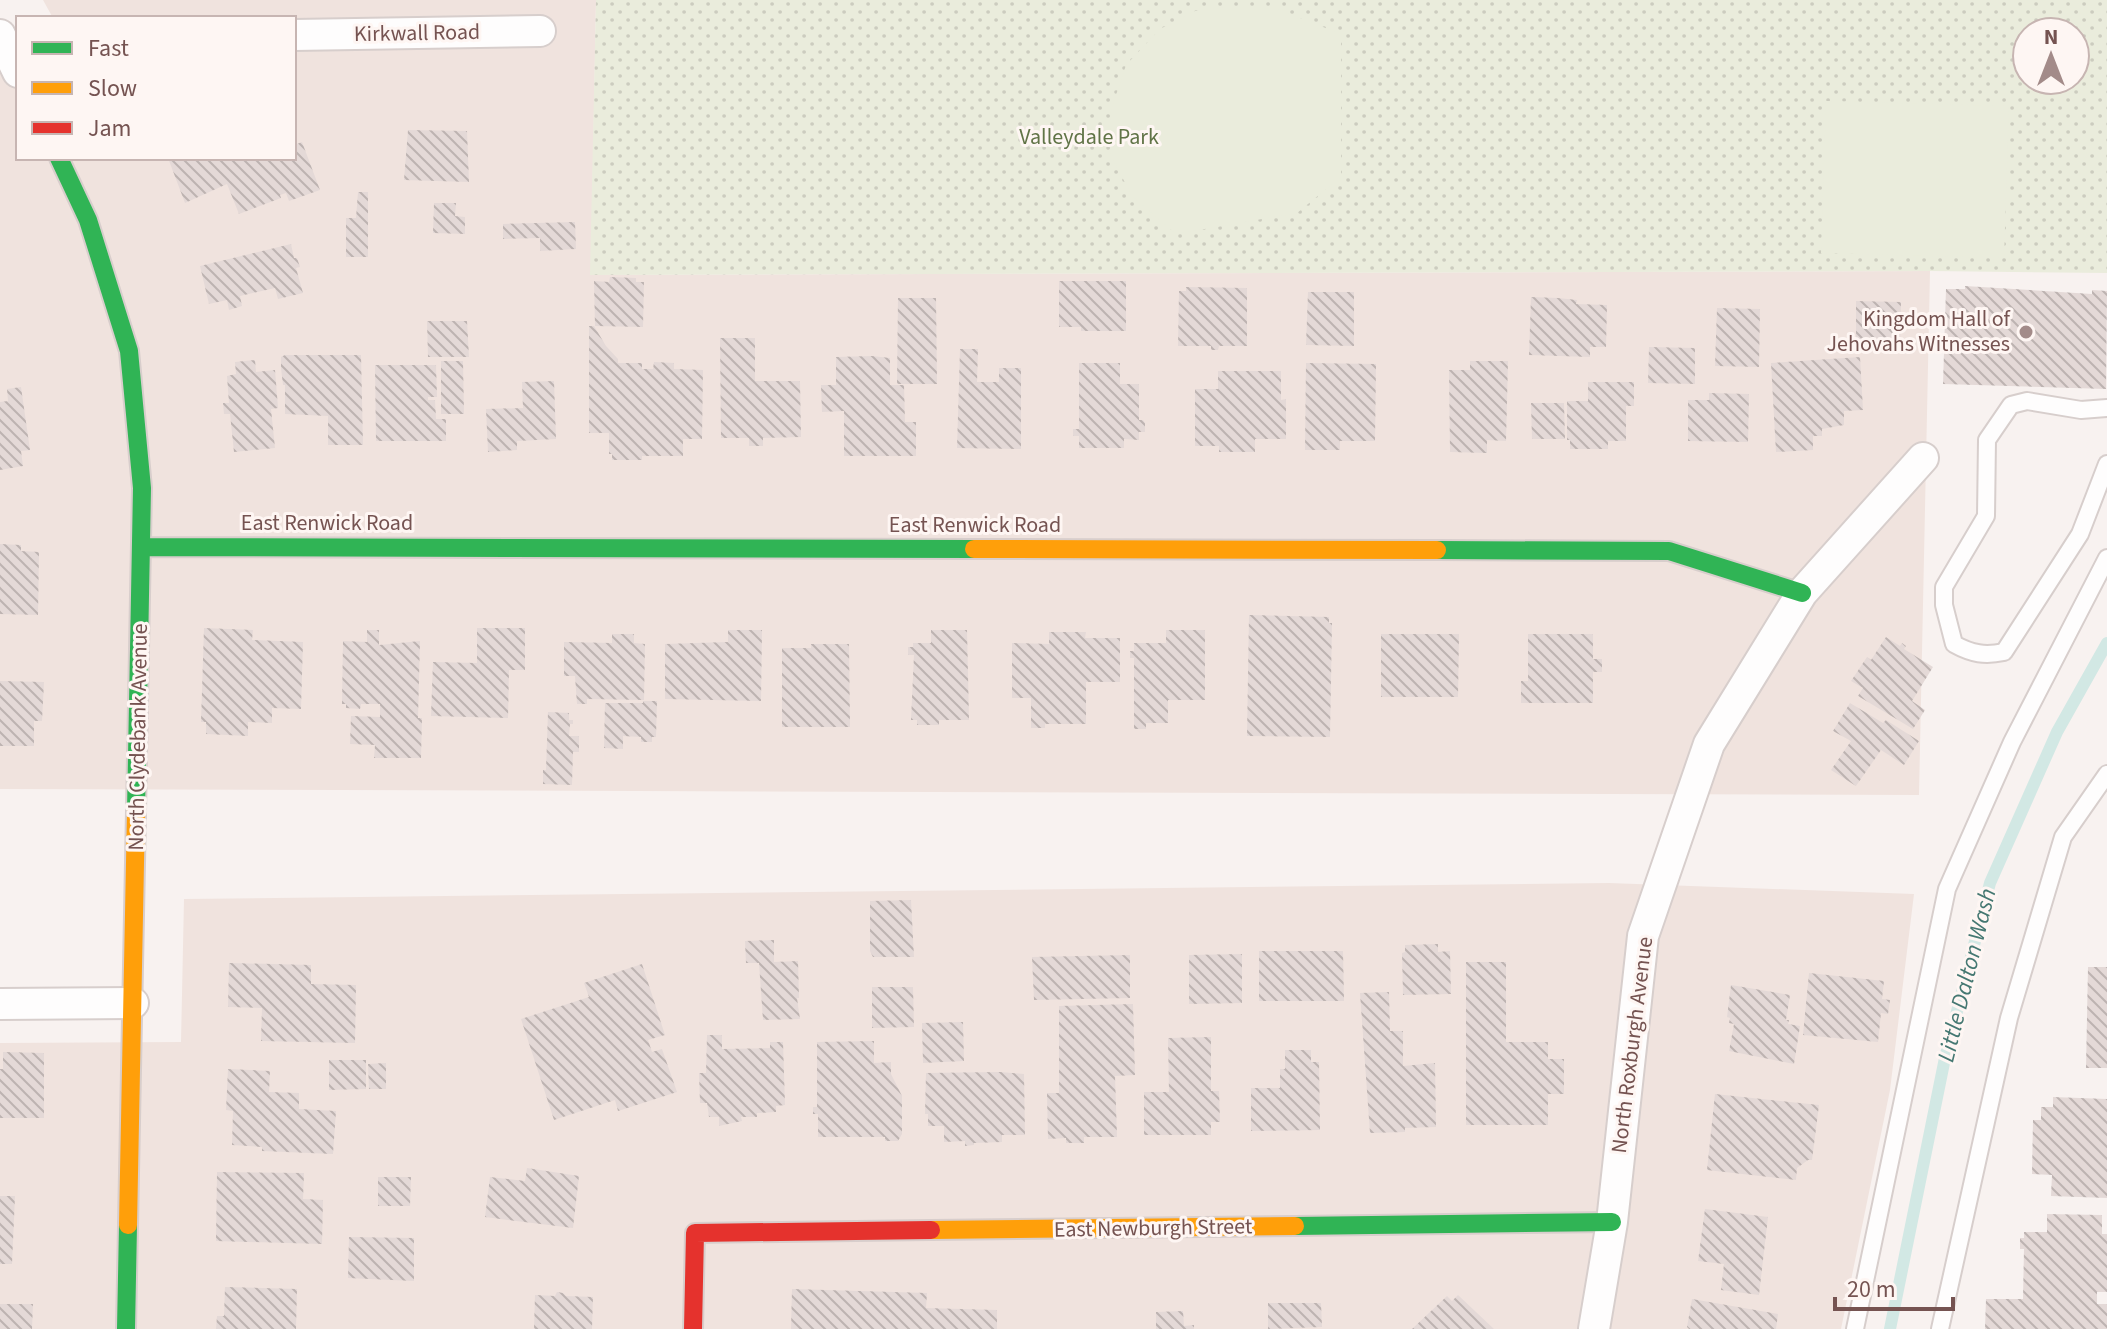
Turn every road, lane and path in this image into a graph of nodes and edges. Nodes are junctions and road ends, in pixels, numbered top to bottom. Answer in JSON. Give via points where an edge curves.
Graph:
{"nodes":[{"id":1,"x":540,"y":31,"type":"dead end"},
{"id":2,"x":0,"y":35,"type":"edge"},
{"id":3,"x":296,"y":35,"type":"edge"},
{"id":4,"x":16,"y":68,"type":"edge"},
{"id":5,"x":60,"y":160,"type":"edge"},
{"id":6,"x":2107,"y":408,"type":"edge"},
{"id":7,"x":1923,"y":458,"type":"dead end"},
{"id":8,"x":2107,"y":464,"type":"edge"},
{"id":9,"x":141,"y":547,"type":"junction"},
{"id":10,"x":2107,"y":558,"type":"edge"},
{"id":11,"x":1802,"y":593,"type":"junction"},
{"id":12,"x":2107,"y":774,"type":"edge"},
{"id":13,"x":133,"y":1003,"type":"junction"},
{"id":14,"x":0,"y":1004,"type":"edge"},
{"id":15,"x":1612,"y":1222,"type":"junction"},
{"id":16,"x":126,"y":1329,"type":"edge"},
{"id":17,"x":693,"y":1329,"type":"edge"},
{"id":18,"x":1594,"y":1329,"type":"edge"},
{"id":19,"x":1855,"y":1329,"type":"edge"},
{"id":20,"x":1940,"y":1329,"type":"edge"}],
"edges":[{"from":1,"to":3,"type":"street","name":"Kirkwall Road"},
{"from":2,"to":4,"type":"street"},
{"from":5,"to":9,"type":"street","name":"North Clydebank Avenue","via":[[88,220],[129,351],[142,488]]},
{"from":6,"to":8,"type":"lane","via":[[2081,410],[2027,401],[2011,405],[1987,440],[1986,516],[1944,587],[1954,644],[1970,653],[2004,652],[2080,534]]},
{"from":7,"to":11,"type":"street","name":"North Roxburgh Avenue"},
{"from":9,"to":11,"type":"street","name":"East Renwick Road","via":[[1669,551]]},
{"from":9,"to":13,"type":"street","name":"North Clydebank Avenue"},
{"from":10,"to":19,"type":"lane","via":[[2012,742],[1947,889]]},
{"from":11,"to":15,"type":"street","name":"North Roxburgh Avenue","via":[[1709,744],[1643,936]]},
{"from":12,"to":20,"type":"lane","via":[[2063,837],[2009,1018]]},
{"from":13,"to":14,"type":"street"},
{"from":13,"to":16,"type":"street","name":"North Clydebank Avenue"},
{"from":15,"to":17,"type":"street","name":"East Newburgh Street","via":[[695,1233]]},
{"from":15,"to":18,"type":"street","name":"North Roxburgh Avenue"}]}
